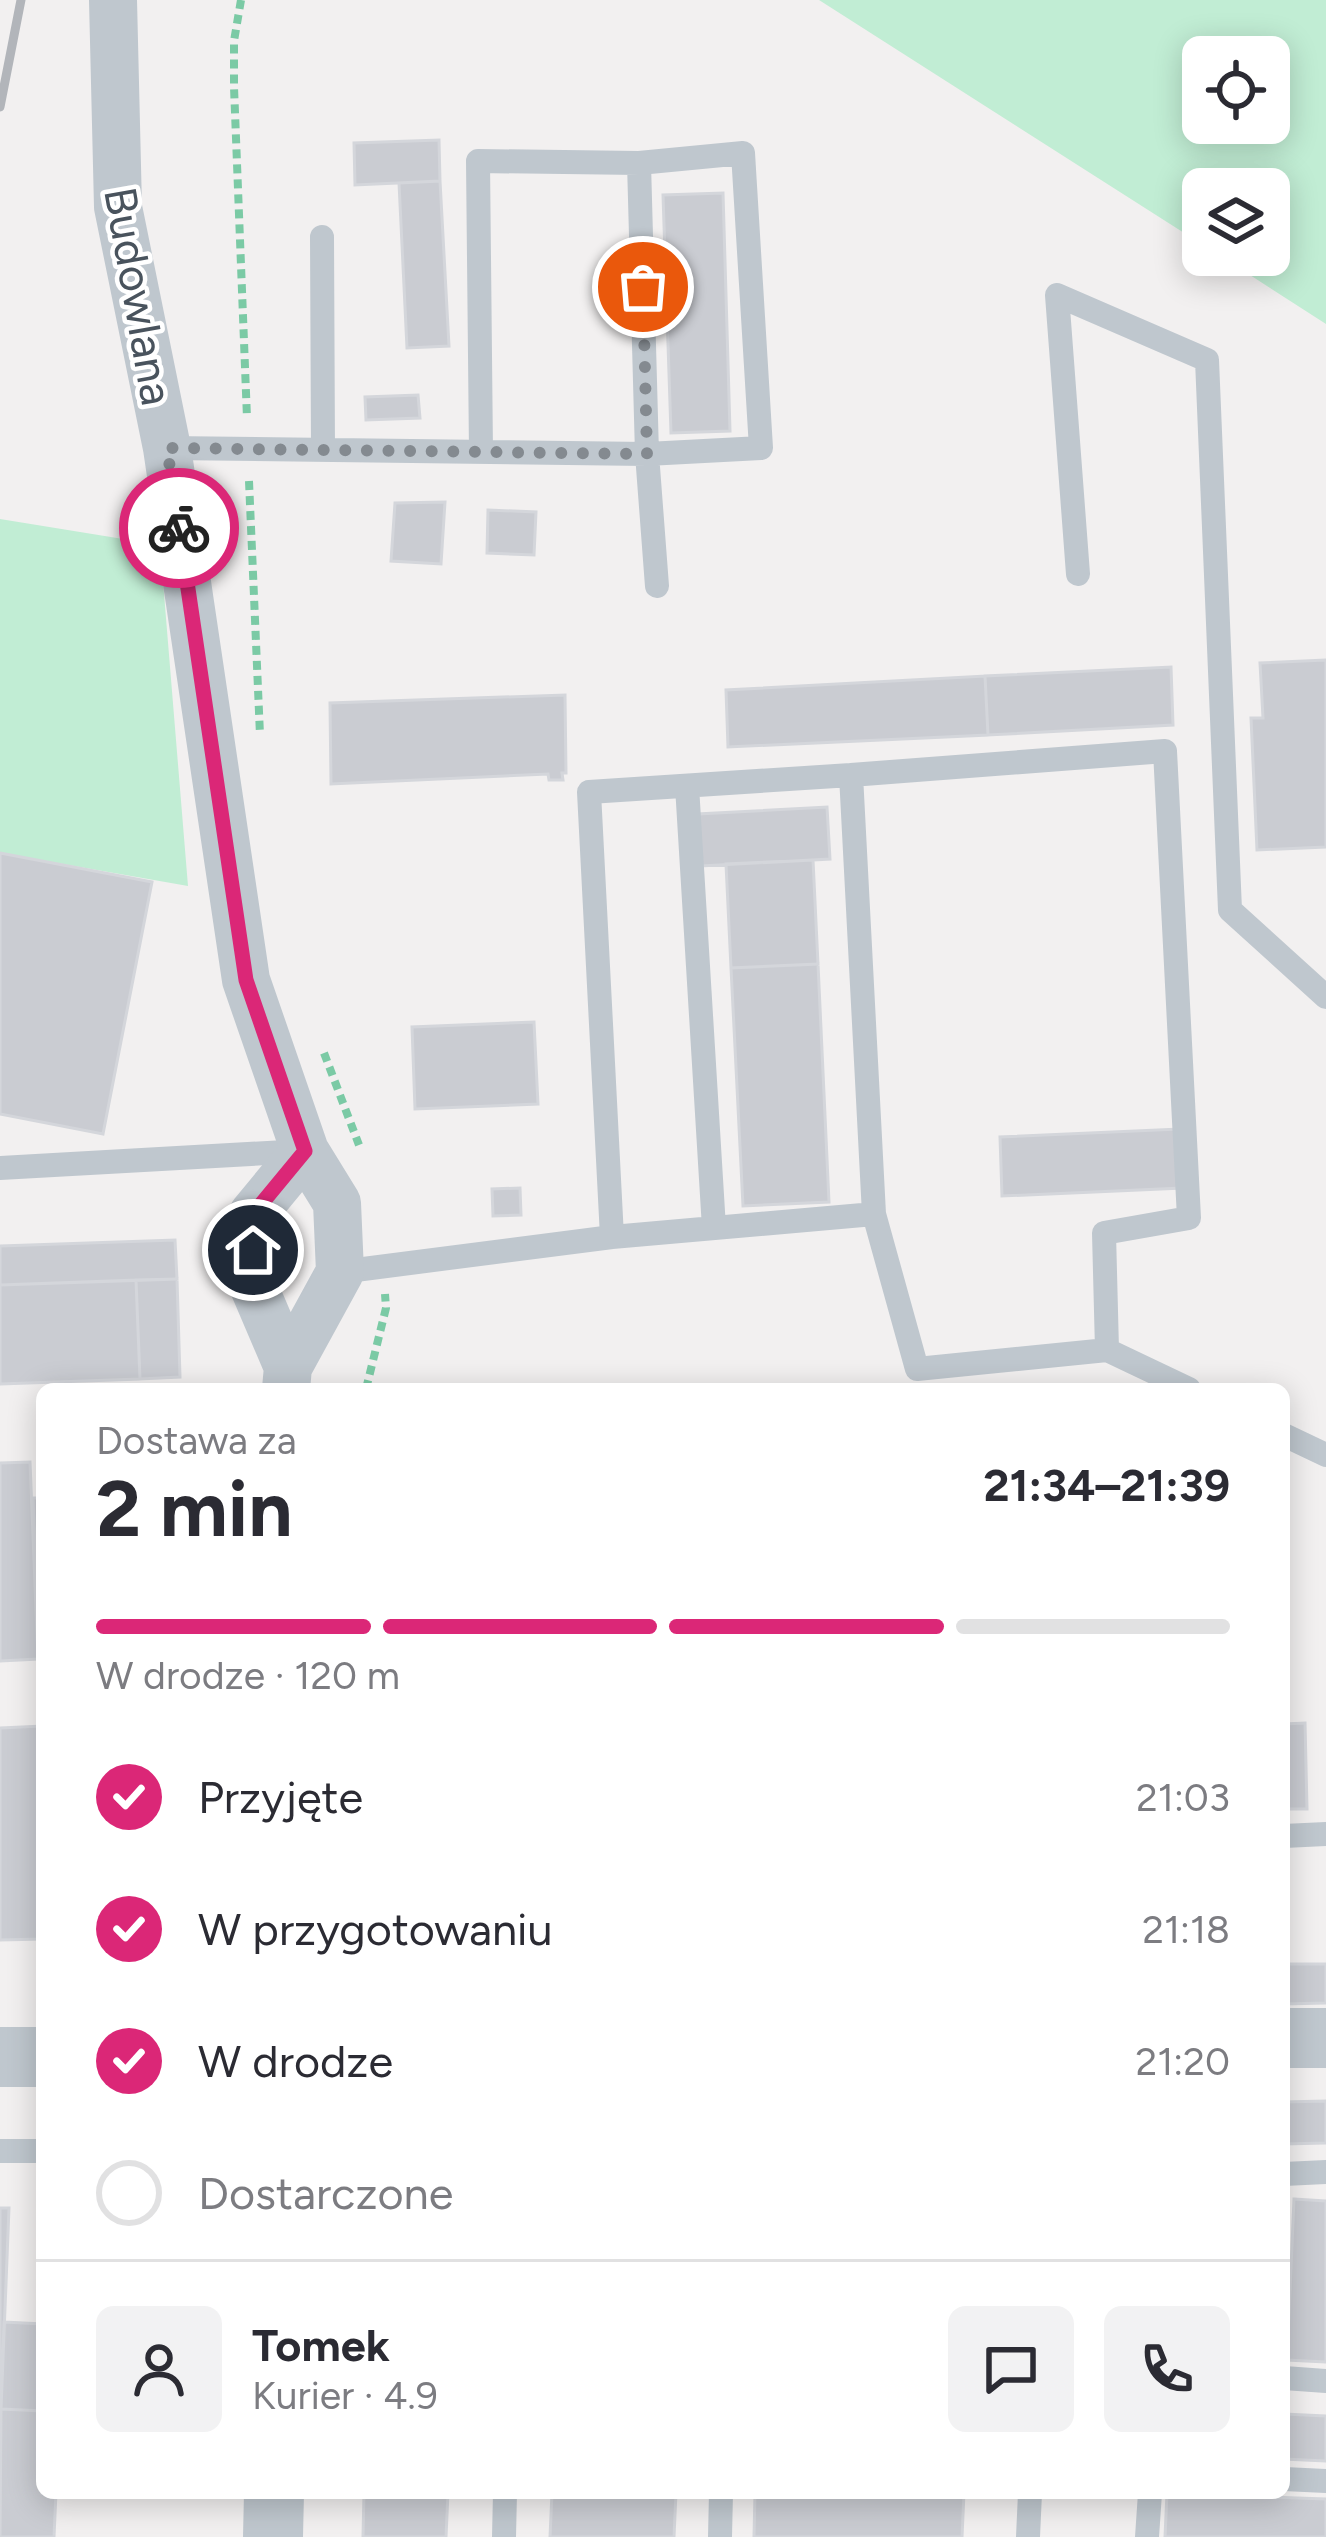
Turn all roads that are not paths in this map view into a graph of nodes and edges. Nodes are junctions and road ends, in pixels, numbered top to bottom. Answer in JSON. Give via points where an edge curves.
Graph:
{"nodes":[{"id":1,"x":113,"y":0,"type":"edge"},
{"id":2,"x":639,"y":163,"type":"junction"},
{"id":3,"x":322,"y":236,"type":"dead end"},
{"id":4,"x":167,"y":448,"type":"junction"},
{"id":5,"x":323,"y":450,"type":"junction"},
{"id":6,"x":481,"y":452,"type":"junction"},
{"id":7,"x":647,"y":454,"type":"junction"},
{"id":8,"x":1078,"y":574,"type":"dead end"},
{"id":9,"x":657,"y":586,"type":"dead end"},
{"id":10,"x":851,"y":775,"type":"junction"},
{"id":11,"x":687,"y":786,"type":"junction"},
{"id":12,"x":1326,"y":997,"type":"edge"},
{"id":13,"x":305,"y":1151,"type":"junction"},
{"id":14,"x":0,"y":1168,"type":"edge"},
{"id":15,"x":874,"y":1214,"type":"junction"},
{"id":16,"x":714,"y":1228,"type":"junction"},
{"id":17,"x":612,"y":1237,"type":"junction"},
{"id":18,"x":362,"y":1269,"type":"junction"},
{"id":19,"x":1107,"y":1350,"type":"junction"},
{"id":20,"x":287,"y":1378,"type":"edge"},
{"id":21,"x":1176,"y":1383,"type":"edge"},
{"id":22,"x":1290,"y":1438,"type":"edge"},
{"id":23,"x":1326,"y":1455,"type":"edge"},
{"id":24,"x":1326,"y":1834,"type":"edge"},
{"id":25,"x":1290,"y":1836,"type":"edge"},
{"id":26,"x":1290,"y":2038,"type":"edge"},
{"id":27,"x":1326,"y":2038,"type":"edge"},
{"id":28,"x":0,"y":2057,"type":"edge"},
{"id":29,"x":36,"y":2057,"type":"edge"},
{"id":30,"x":36,"y":2151,"type":"edge"},
{"id":31,"x":0,"y":2152,"type":"edge"},
{"id":32,"x":1326,"y":2172,"type":"edge"},
{"id":33,"x":1290,"y":2174,"type":"edge"},
{"id":34,"x":1290,"y":2378,"type":"edge"},
{"id":35,"x":1326,"y":2381,"type":"edge"},
{"id":36,"x":1290,"y":2479,"type":"edge"},
{"id":37,"x":1326,"y":2481,"type":"edge"},
{"id":38,"x":274,"y":2499,"type":"edge"},
{"id":39,"x":505,"y":2499,"type":"edge"},
{"id":40,"x":722,"y":2499,"type":"edge"},
{"id":41,"x":1030,"y":2499,"type":"edge"},
{"id":42,"x":1150,"y":2499,"type":"edge"},
{"id":43,"x":273,"y":2537,"type":"edge"},
{"id":44,"x":504,"y":2537,"type":"edge"},
{"id":45,"x":720,"y":2537,"type":"edge"},
{"id":46,"x":1028,"y":2537,"type":"edge"},
{"id":47,"x":1147,"y":2537,"type":"edge"}],
"edges":[{"from":1,"to":4,"type":"street","name":"Budowlana","via":[[118,207]]},
{"from":2,"to":6,"type":"lane","via":[[478,161]]},
{"from":2,"to":7,"type":"lane"},
{"from":2,"to":7,"type":"lane","via":[[742,153],[761,448]]},
{"from":3,"to":5,"type":"lane"},
{"from":4,"to":5,"type":"lane"},
{"from":4,"to":13,"type":"street","name":"Budowlana","via":[[246,980]]},
{"from":5,"to":6,"type":"lane"},
{"from":6,"to":7,"type":"lane"},
{"from":7,"to":9,"type":"lane"},
{"from":8,"to":12,"type":"lane","via":[[1058,295],[1208,360],[1230,910]]},
{"from":10,"to":11,"type":"lane"},
{"from":10,"to":15,"type":"lane"},
{"from":10,"to":19,"type":"lane","via":[[1165,751],[1190,1218],[1104,1233]]},
{"from":11,"to":16,"type":"lane"},
{"from":11,"to":17,"type":"lane","via":[[589,792]]},
{"from":13,"to":14,"type":"lane"},
{"from":13,"to":18,"type":"street","name":"Budowlana"},
{"from":13,"to":20,"type":"street","via":[[253,1214],[254,1285]]},
{"from":15,"to":16,"type":"lane"},
{"from":15,"to":19,"type":"lane","via":[[917,1370]]},
{"from":16,"to":17,"type":"lane"},
{"from":17,"to":18,"type":"lane"},
{"from":18,"to":20,"type":"street"},
{"from":19,"to":21,"type":"lane"},
{"from":22,"to":23,"type":"lane"},
{"from":24,"to":25,"type":"lane"},
{"from":26,"to":27,"type":"street"},
{"from":28,"to":29,"type":"street"},
{"from":30,"to":31,"type":"lane"},
{"from":32,"to":33,"type":"lane"},
{"from":34,"to":35,"type":"lane"},
{"from":36,"to":37,"type":"lane"},
{"from":38,"to":43,"type":"street"},
{"from":39,"to":44,"type":"lane"},
{"from":40,"to":45,"type":"lane"},
{"from":41,"to":46,"type":"lane"},
{"from":42,"to":47,"type":"lane"}]}
